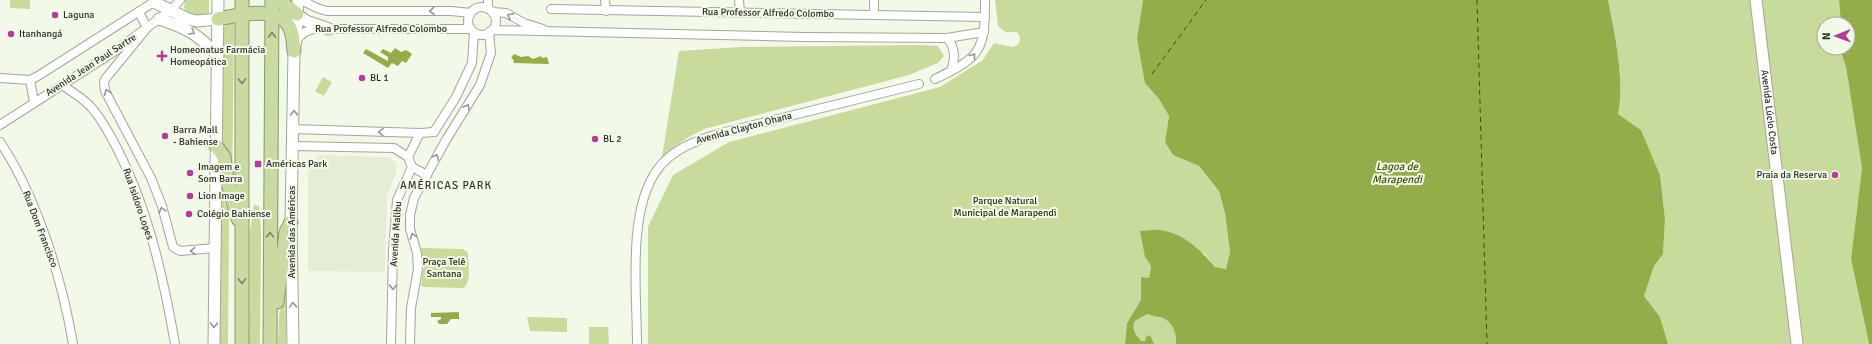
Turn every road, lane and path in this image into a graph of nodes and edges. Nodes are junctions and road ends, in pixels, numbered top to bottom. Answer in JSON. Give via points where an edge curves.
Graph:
{"nodes":[{"id":1,"x":218,"y":0,"type":"edge"},
{"id":2,"x":242,"y":0,"type":"edge"},
{"id":3,"x":272,"y":0,"type":"edge"},
{"id":4,"x":278,"y":0,"type":"edge"},
{"id":5,"x":298,"y":0,"type":"edge"},
{"id":6,"x":301,"y":0,"type":"edge"},
{"id":7,"x":474,"y":0,"type":"edge"},
{"id":8,"x":488,"y":0,"type":"edge"},
{"id":9,"x":605,"y":0,"type":"edge"},
{"id":10,"x":740,"y":0,"type":"edge"},
{"id":11,"x":874,"y":0,"type":"edge"},
{"id":12,"x":985,"y":0,"type":"edge"},
{"id":13,"x":1756,"y":0,"type":"edge"},
{"id":14,"x":155,"y":1,"type":"edge"},
{"id":15,"x":176,"y":5,"type":"edge"},
{"id":16,"x":490,"y":10,"type":"junction"},
{"id":17,"x":551,"y":10,"type":"dead end"},
{"id":18,"x":472,"y":11,"type":"junction"},
{"id":19,"x":606,"y":11,"type":"junction"},
{"id":20,"x":139,"y":12,"type":"junction"},
{"id":21,"x":740,"y":12,"type":"junction"},
{"id":22,"x":242,"y":14,"type":"junction"},
{"id":23,"x":272,"y":14,"type":"junction"},
{"id":24,"x":297,"y":14,"type":"junction"},
{"id":25,"x":874,"y":15,"type":"junction"},
{"id":26,"x":985,"y":17,"type":"junction"},
{"id":27,"x":159,"y":19,"type":"junction"},
{"id":28,"x":218,"y":19,"type":"junction"},
{"id":29,"x":147,"y":28,"type":"junction"},
{"id":30,"x":329,"y":29,"type":"junction"},
{"id":31,"x":472,"y":31,"type":"junction"},
{"id":32,"x":491,"y":31,"type":"junction"},
{"id":33,"x":554,"y":32,"type":"junction"},
{"id":34,"x":984,"y":32,"type":"junction"},
{"id":35,"x":947,"y":38,"type":"junction"},
{"id":36,"x":295,"y":46,"type":"junction"},
{"id":37,"x":218,"y":56,"type":"junction"},
{"id":38,"x":951,"y":71,"type":"junction"},
{"id":39,"x":0,"y":78,"type":"edge"},
{"id":40,"x":935,"y":79,"type":"dead end"},
{"id":41,"x":30,"y":80,"type":"junction"},
{"id":42,"x":919,"y":84,"type":"dead end"},
{"id":43,"x":62,"y":85,"type":"junction"},
{"id":44,"x":34,"y":102,"type":"junction"},
{"id":45,"x":0,"y":125,"type":"edge"},
{"id":46,"x":294,"y":129,"type":"junction"},
{"id":47,"x":434,"y":132,"type":"junction"},
{"id":48,"x":420,"y":133,"type":"junction"},
{"id":49,"x":446,"y":140,"type":"junction"},
{"id":50,"x":0,"y":142,"type":"edge"},
{"id":51,"x":216,"y":146,"type":"junction"},
{"id":52,"x":293,"y":146,"type":"junction"},
{"id":53,"x":408,"y":156,"type":"junction"},
{"id":54,"x":412,"y":167,"type":"junction"},
{"id":55,"x":427,"y":175,"type":"junction"},
{"id":56,"x":291,"y":222,"type":"junction"},
{"id":57,"x":214,"y":248,"type":"junction"},
{"id":58,"x":243,"y":252,"type":"junction"},
{"id":59,"x":270,"y":339,"type":"edge"},
{"id":60,"x":73,"y":344,"type":"edge"},
{"id":61,"x":175,"y":344,"type":"edge"},
{"id":62,"x":214,"y":344,"type":"edge"},
{"id":63,"x":242,"y":344,"type":"edge"},
{"id":64,"x":294,"y":344,"type":"edge"},
{"id":65,"x":391,"y":344,"type":"edge"},
{"id":66,"x":410,"y":344,"type":"edge"},
{"id":67,"x":637,"y":344,"type":"edge"},
{"id":68,"x":1797,"y":344,"type":"edge"}],
"edges":[{"from":1,"to":28,"type":"main road"},
{"from":2,"to":22,"type":"highway"},
{"from":3,"to":23,"type":"highway"},
{"from":4,"to":24,"type":"highway"},
{"from":5,"to":24,"type":"main road","name":"Avenida das Américas"},
{"from":18,"to":6,"type":"street","name":"Rua Professor Alfredo Colombo","one_way":true,"via":[[327,11]]},
{"from":7,"to":18,"type":"street"},
{"from":8,"to":16,"type":"street"},
{"from":9,"to":19,"type":"street"},
{"from":10,"to":21,"type":"street"},
{"from":11,"to":25,"type":"street"},
{"from":12,"to":26,"type":"street"},
{"from":13,"to":68,"type":"main road","name":"Avenida Lúcio Costa"},
{"from":14,"to":15,"type":"main road"},
{"from":14,"to":20,"type":"street","name":"Avenida Jean Paul Sartre"},
{"from":15,"to":27,"type":"street","name":"Avenida Jean Paul Sartre"},
{"from":15,"to":28,"type":"main road","via":[[188,19]]},
{"from":16,"to":18,"type":"street","via":[[481,7]]},
{"from":16,"to":32,"type":"street","via":[[495,22]]},
{"from":33,"to":16,"type":"street","one_way":true,"via":[[524,23],[506,13]]},
{"from":17,"to":19,"type":"street","name":"Rua Professor Alfredo Colombo"},
{"from":18,"to":31,"type":"street","via":[[468,20]]},
{"from":19,"to":21,"type":"street","name":"Rua Professor Alfredo Colombo"},
{"from":20,"to":29,"type":"street","name":"Avenida Jean Paul Sartre"},
{"from":20,"to":41,"type":"street","name":"Avenida Jean Paul Sartre"},
{"from":21,"to":25,"type":"street","name":"Rua Professor Alfredo Colombo"},
{"from":22,"to":23,"type":"highway"},
{"from":22,"to":28,"type":"highway"},
{"from":22,"to":58,"type":"highway","one_way":true},
{"from":23,"to":36,"type":"highway","via":[[286,22]]},
{"from":59,"to":23,"type":"highway","one_way":true},
{"from":24,"to":30,"type":"main road","via":[[306,21]]},
{"from":24,"to":36,"type":"main road","name":"Avenida das Américas"},
{"from":25,"to":26,"type":"street","name":"Rua Professor Alfredo Colombo"},
{"from":26,"to":34,"type":"street"},
{"from":27,"to":29,"type":"street","name":"Avenida Jean Paul Sartre"},
{"from":27,"to":37,"type":"main road","one_way":true,"via":[[192,32]]},
{"from":28,"to":37,"type":"main road"},
{"from":29,"to":43,"type":"street","name":"Avenida Jean Paul Sartre"},
{"from":57,"to":29,"type":"street","name":"Rua Isidoro Lopes","one_way":true,"via":[[180,251],[173,247],[151,178],[104,86],[106,78]]},
{"from":30,"to":31,"type":"street","name":"Rua Professor Alfredo Colombo"},
{"from":30,"to":36,"type":"street","name":"Rua Professor Alfredo Colombo","via":[[308,30]]},
{"from":31,"to":32,"type":"street","via":[[480,35]]},
{"from":31,"to":47,"type":"street","via":[[472,63],[456,97]]},
{"from":32,"to":33,"type":"street"},
{"from":49,"to":32,"type":"street","name":"Avenida Malibu","one_way":true,"via":[[480,85],[491,53]]},
{"from":33,"to":35,"type":"street"},
{"from":34,"to":35,"type":"street"},
{"from":38,"to":34,"type":"street","one_way":true,"via":[[970,60],[980,45]]},
{"from":35,"to":38,"type":"street","via":[[954,55]]},
{"from":46,"to":36,"type":"main road","name":"Avenida das Américas","one_way":true},
{"from":37,"to":51,"type":"main road"},
{"from":38,"to":40,"type":"street"},
{"from":39,"to":41,"type":"street"},
{"from":41,"to":44,"type":"street","name":"Avenida Jean Paul Sartre"},
{"from":42,"to":67,"type":"street","name":"Avenida Clayton Ohana","via":[[717,134],[692,142],[671,156],[658,170],[646,193],[637,226]]},
{"from":43,"to":44,"type":"street","name":"Avenida Jean Paul Sartre"},
{"from":43,"to":61,"type":"street","name":"Rua Isidoro Lopes","via":[[98,115],[121,156],[150,237]]},
{"from":44,"to":45,"type":"street","name":"Avenida Jean Paul Sartre"},
{"from":48,"to":46,"type":"street","one_way":true},
{"from":46,"to":52,"type":"main road","name":"Avenida das Américas"},
{"from":47,"to":48,"type":"street"},
{"from":47,"to":49,"type":"street"},
{"from":48,"to":53,"type":"street"},
{"from":55,"to":49,"type":"street","name":"Avenida Malibu","one_way":true},
{"from":50,"to":60,"type":"street","name":"Rua Dom Francisco","via":[[15,167],[45,236]]},
{"from":51,"to":57,"type":"main road"},
{"from":51,"to":58,"type":"highway","via":[[225,161]]},
{"from":52,"to":53,"type":"street","via":[[394,148]]},
{"from":52,"to":56,"type":"main road","name":"Avenida das Américas"},
{"from":53,"to":54,"type":"street"},
{"from":54,"to":55,"type":"street"},
{"from":54,"to":65,"type":"street","name":"Avenida Malibu","one_way":true,"via":[[397,200]]},
{"from":66,"to":55,"type":"street","name":"Avenida Malibu","one_way":true,"via":[[410,308],[418,264],[410,229],[410,214],[414,198]]},
{"from":56,"to":59,"type":"highway","via":[[286,232],[276,315]]},
{"from":64,"to":56,"type":"main road","name":"Avenida das Américas","one_way":true},
{"from":57,"to":62,"type":"main road","one_way":true},
{"from":58,"to":63,"type":"highway","one_way":true}]}
